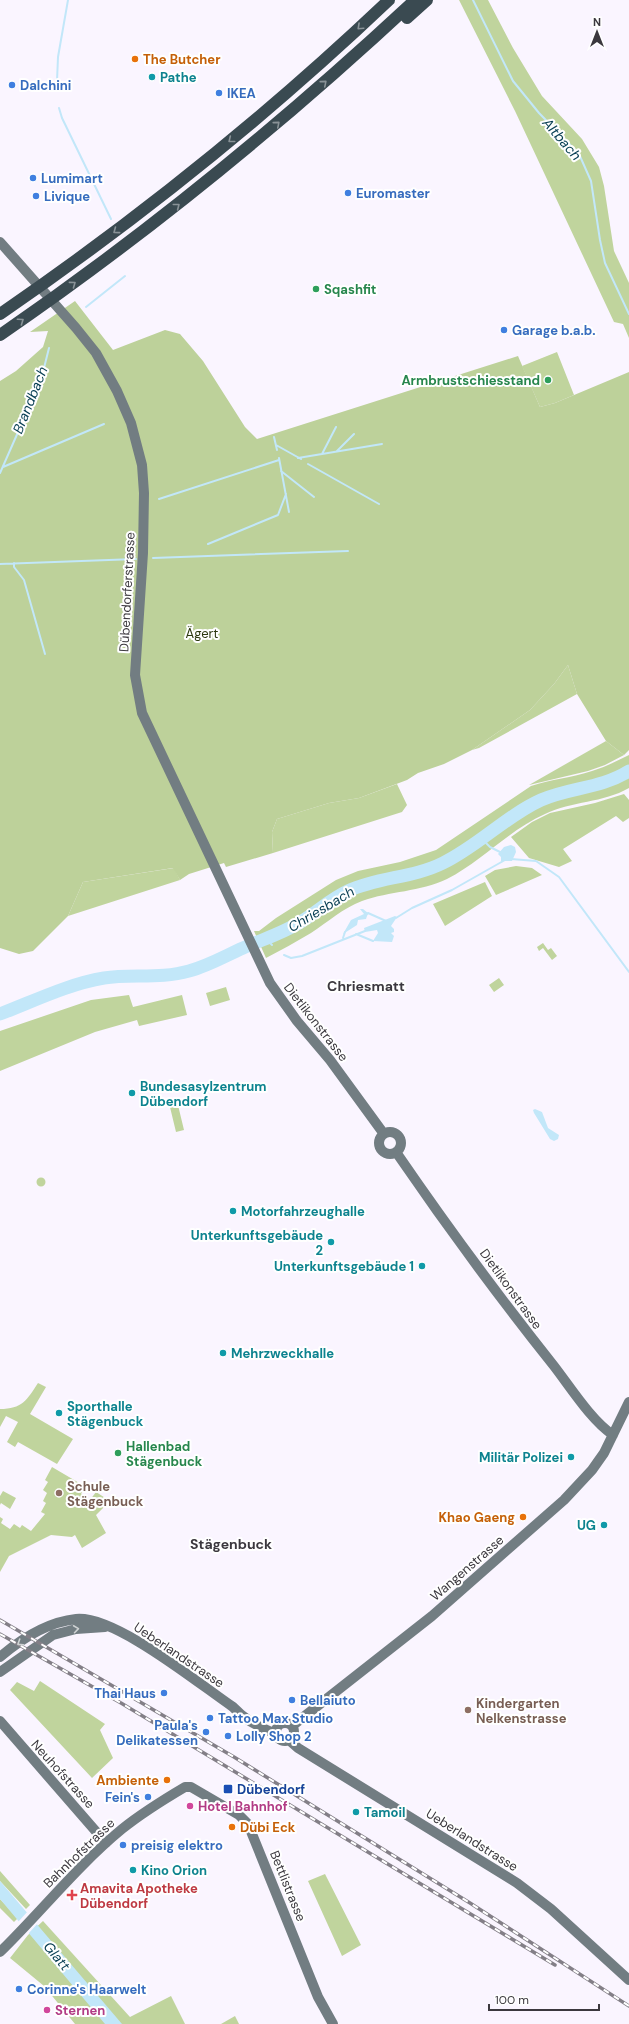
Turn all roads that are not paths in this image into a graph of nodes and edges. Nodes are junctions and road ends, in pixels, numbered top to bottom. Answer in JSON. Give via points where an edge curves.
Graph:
{"nodes":[{"id":1,"x":389,"y":0,"type":"edge"},
{"id":2,"x":415,"y":0,"type":"edge"},
{"id":3,"x":427,"y":0,"type":"edge"},
{"id":4,"x":343,"y":66,"type":"junction"},
{"id":5,"x":0,"y":242,"type":"edge"},
{"id":6,"x":0,"y":314,"type":"edge"},
{"id":7,"x":0,"y":335,"type":"edge"},
{"id":8,"x":258,"y":959,"type":"joint"},
{"id":9,"x":384,"y":1134,"type":"junction"},
{"id":10,"x":396,"y":1152,"type":"junction"},
{"id":11,"x":629,"y":1402,"type":"edge"},
{"id":12,"x":613,"y":1435,"type":"junction"},
{"id":13,"x":109,"y":1627,"type":"junction"},
{"id":14,"x":0,"y":1657,"type":"edge"},
{"id":15,"x":0,"y":1672,"type":"edge"},
{"id":16,"x":0,"y":1721,"type":"edge"},
{"id":17,"x":292,"y":1726,"type":"junction"},
{"id":18,"x":276,"y":1730,"type":"junction"},
{"id":19,"x":289,"y":1740,"type":"junction"},
{"id":20,"x":188,"y":1787,"type":"joint"},
{"id":21,"x":106,"y":1843,"type":"junction"},
{"id":22,"x":0,"y":1952,"type":"edge"},
{"id":23,"x":629,"y":1980,"type":"edge"},
{"id":24,"x":333,"y":2024,"type":"edge"}],
"edges":[{"from":1,"to":6,"type":"highway","one_way":true,"via":[[310,72],[202,163],[99,243]]},
{"from":2,"to":4,"type":"highway"},
{"from":3,"to":4,"type":"highway","via":[[371,52]]},
{"from":7,"to":4,"type":"highway","one_way":true,"via":[[183,201]]},
{"from":5,"to":8,"type":"street","name":"Dübendorferstrasse","via":[[88,343],[109,375],[131,424],[142,465],[144,524],[135,675],[142,713]]},
{"from":8,"to":9,"type":"street","name":"Dietlikonstrasse","via":[[276,993],[330,1060]]},
{"from":9,"to":10,"type":"street","via":[[380,1140],[382,1150],[390,1154]]},
{"from":9,"to":10,"type":"street","via":[[391,1132],[400,1138],[401,1144]]},
{"from":10,"to":12,"type":"street","name":"Dietlikonstrasse","via":[[498,1296],[578,1397]]},
{"from":11,"to":12,"type":"street","name":"Wangenstrasse"},
{"from":12,"to":17,"type":"street","name":"Wangenstrasse","via":[[592,1470],[551,1511],[425,1622]]},
{"from":13,"to":14,"type":"street","name":"Ueberlandstrasse","one_way":true,"via":[[89,1619],[60,1622],[35,1633]]},
{"from":15,"to":13,"type":"street","name":"Ueberlandstrasse","one_way":true,"via":[[53,1635],[76,1629]]},
{"from":13,"to":18,"type":"street","name":"Ueberlandstrasse","via":[[144,1644],[233,1707]]},
{"from":16,"to":21,"type":"street","name":"Neuhofstrasse"},
{"from":17,"to":18,"type":"street","name":"Ueberlandstrasse","via":[[285,1722]]},
{"from":17,"to":19,"type":"street","via":[[294,1733]]},
{"from":18,"to":19,"type":"street","name":"Ueberlandstrasse","via":[[280,1739]]},
{"from":19,"to":23,"type":"street","name":"Ueberlandstrasse","via":[[517,1883],[551,1909]]},
{"from":20,"to":21,"type":"street","name":"Bahnhofstrasse","via":[[140,1815]]},
{"from":20,"to":24,"type":"street","name":"Bettlistrasse","via":[[202,1792],[239,1815],[248,1824],[318,1997]]},
{"from":21,"to":22,"type":"street","name":"Bahnhofstrasse"}]}
